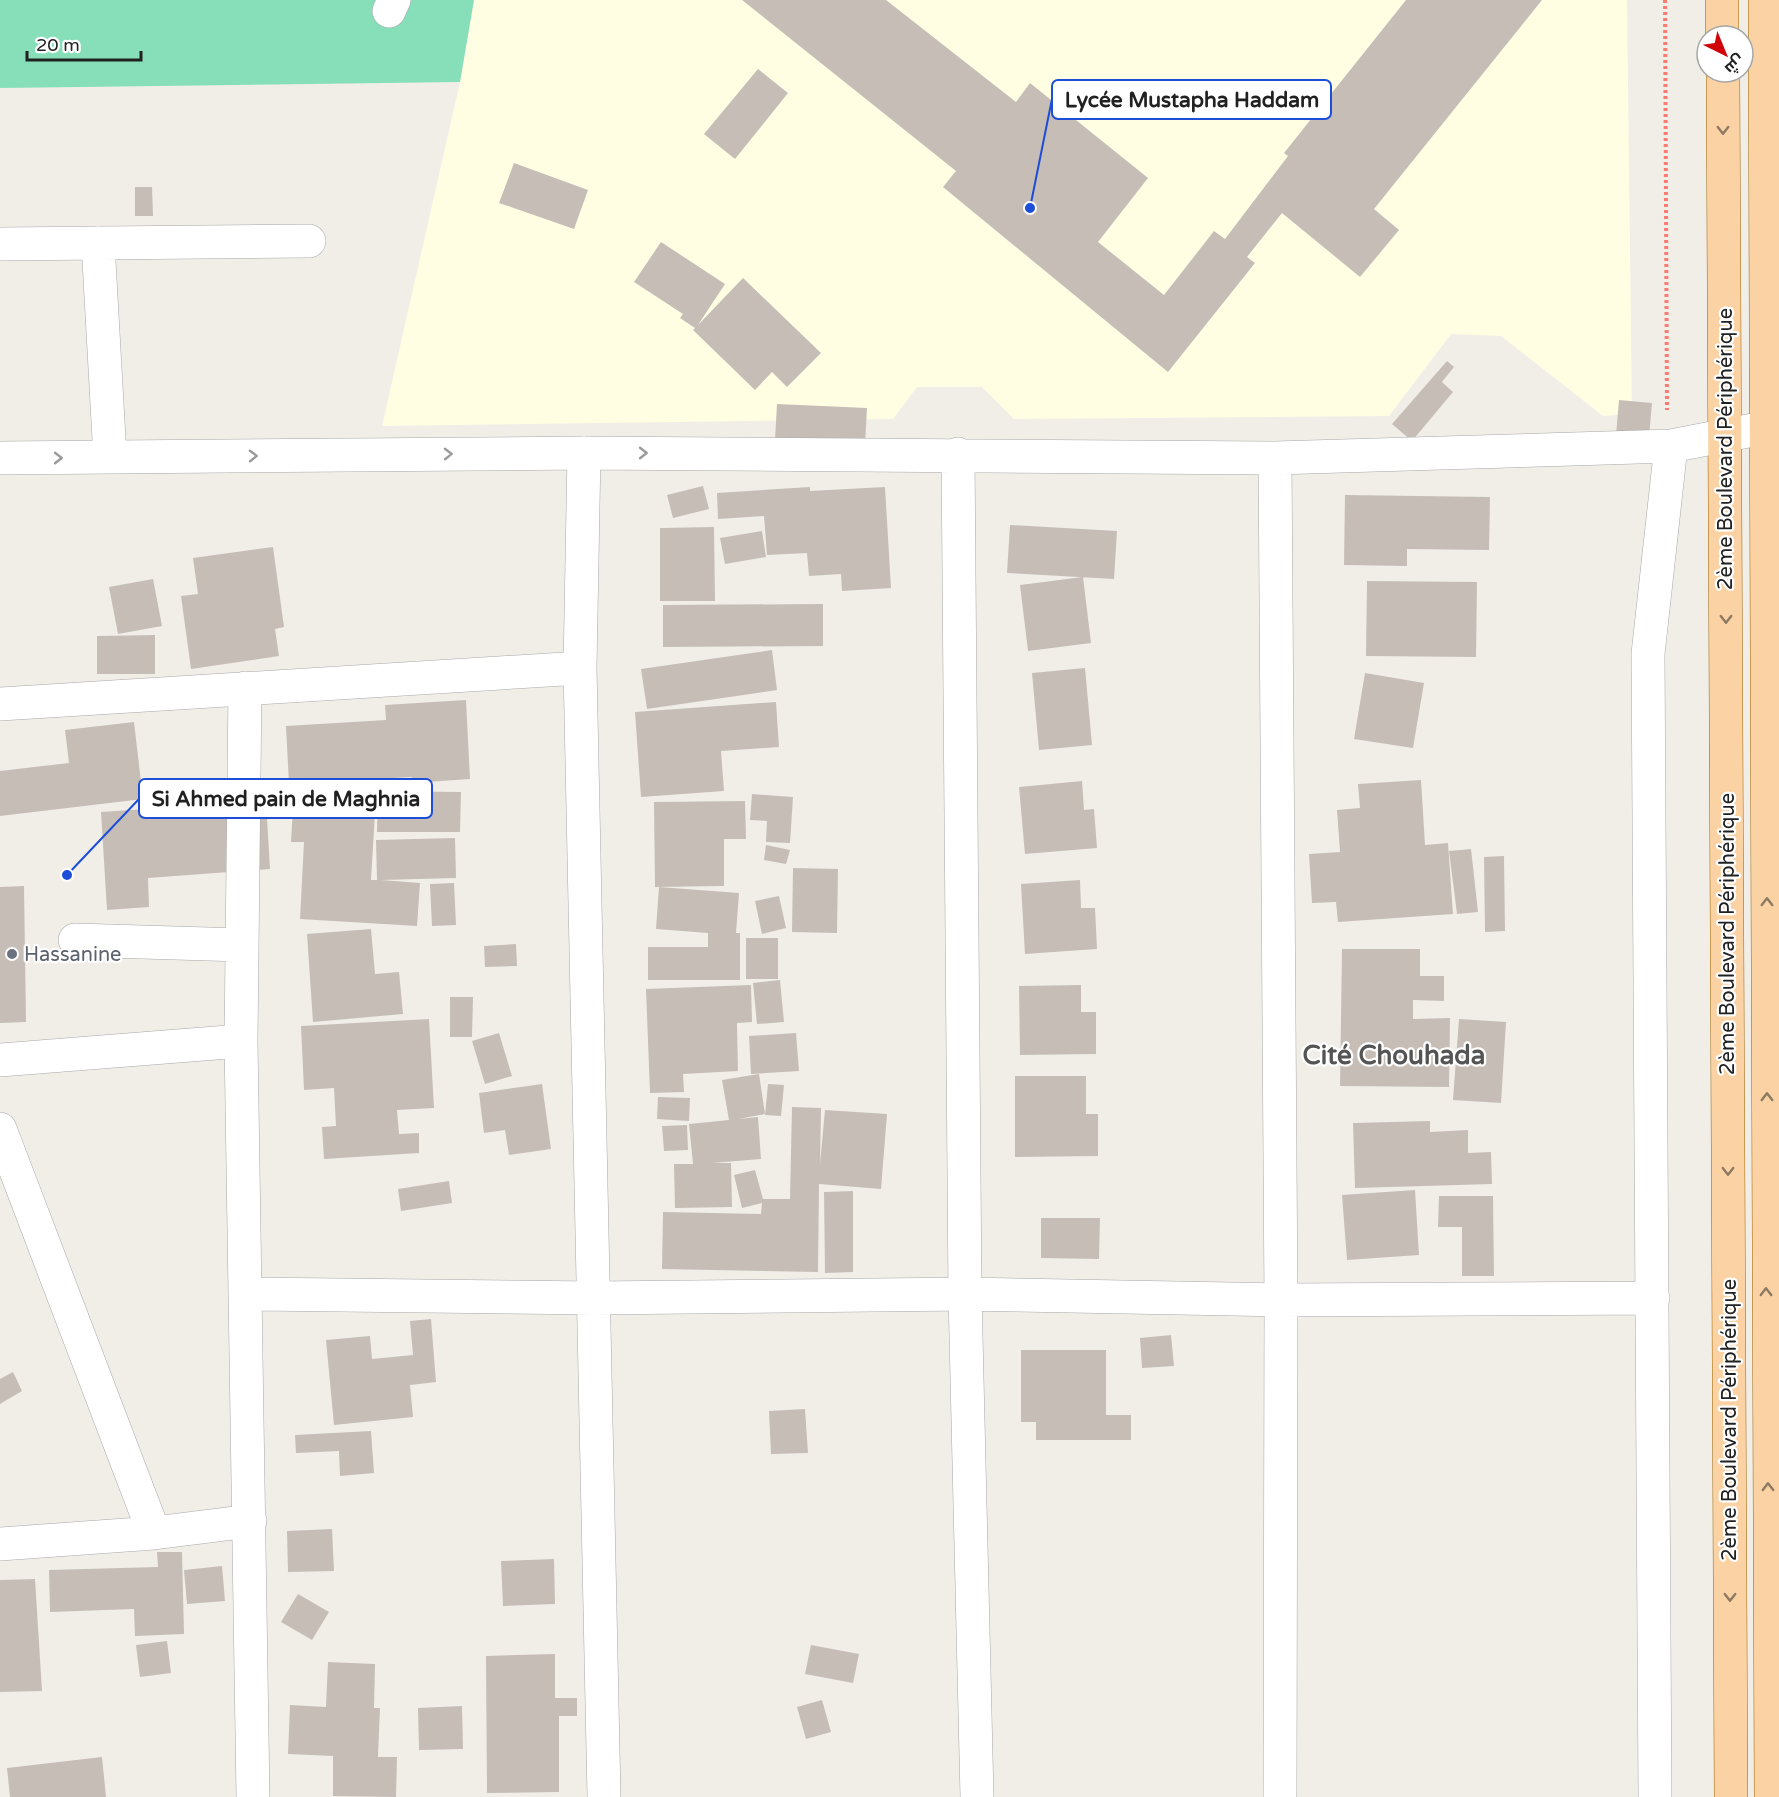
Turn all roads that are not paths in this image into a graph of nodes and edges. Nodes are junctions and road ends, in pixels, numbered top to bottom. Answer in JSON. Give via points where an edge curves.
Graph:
{"nodes":[{"id":1,"x":1722,"y":0,"type":"edge"},
{"id":2,"x":1765,"y":0,"type":"edge"},
{"id":3,"x":1722,"y":24,"type":"edge"},
{"id":4,"x":1723,"y":84,"type":"edge"},
{"id":5,"x":309,"y":241,"type":"dead end"},
{"id":6,"x":98,"y":243,"type":"junction"},
{"id":7,"x":0,"y":244,"type":"edge"},
{"id":8,"x":1774,"y":427,"type":"edge"},
{"id":9,"x":1725,"y":436,"type":"junction"},
{"id":10,"x":1671,"y":446,"type":"junction"},
{"id":11,"x":584,"y":453,"type":"junction"},
{"id":12,"x":958,"y":454,"type":"junction"},
{"id":13,"x":110,"y":457,"type":"junction"},
{"id":14,"x":0,"y":458,"type":"edge"},
{"id":15,"x":1275,"y":458,"type":"junction"},
{"id":16,"x":580,"y":668,"type":"junction"},
{"id":17,"x":245,"y":687,"type":"junction"},
{"id":18,"x":0,"y":704,"type":"edge"},
{"id":19,"x":75,"y":940,"type":"dead end"},
{"id":20,"x":242,"y":945,"type":"junction"},
{"id":21,"x":241,"y":1041,"type":"junction"},
{"id":22,"x":0,"y":1060,"type":"edge"},
{"id":23,"x":0,"y":1129,"type":"edge"},
{"id":24,"x":247,"y":1294,"type":"junction"},
{"id":25,"x":964,"y":1294,"type":"junction"},
{"id":26,"x":1653,"y":1298,"type":"junction"},
{"id":27,"x":594,"y":1299,"type":"junction"},
{"id":28,"x":1281,"y":1300,"type":"junction"},
{"id":29,"x":250,"y":1521,"type":"junction"},
{"id":30,"x":154,"y":1533,"type":"junction"},
{"id":31,"x":0,"y":1544,"type":"edge"},
{"id":32,"x":253,"y":1797,"type":"edge"},
{"id":33,"x":604,"y":1797,"type":"edge"},
{"id":34,"x":977,"y":1797,"type":"edge"},
{"id":35,"x":1280,"y":1797,"type":"edge"},
{"id":36,"x":1655,"y":1797,"type":"edge"},
{"id":37,"x":1731,"y":1797,"type":"edge"},
{"id":38,"x":1772,"y":1797,"type":"edge"}],
"edges":[{"from":1,"to":3,"type":"main road"},
{"from":2,"to":8,"type":"main road","name":"2ème Boulevard Périphérique"},
{"from":4,"to":9,"type":"main road","name":"2ème Boulevard Périphérique","one_way":true},
{"from":5,"to":6,"type":"street"},
{"from":6,"to":7,"type":"street"},
{"from":6,"to":13,"type":"street"},
{"from":8,"to":9,"type":"street"},
{"from":38,"to":8,"type":"main road","name":"2ème Boulevard Périphérique","one_way":true,"via":[[1766,1300]]},
{"from":9,"to":10,"type":"street"},
{"from":9,"to":37,"type":"main road","name":"2ème Boulevard Périphérique","one_way":true},
{"from":10,"to":15,"type":"street"},
{"from":10,"to":26,"type":"street","via":[[1648,654]]},
{"from":11,"to":12,"type":"street","one_way":true},
{"from":13,"to":11,"type":"street","one_way":true},
{"from":11,"to":16,"type":"street"},
{"from":12,"to":15,"type":"street"},
{"from":12,"to":25,"type":"street"},
{"from":14,"to":13,"type":"street","one_way":true},
{"from":15,"to":28,"type":"street"},
{"from":16,"to":17,"type":"street"},
{"from":16,"to":27,"type":"street"},
{"from":17,"to":18,"type":"street"},
{"from":17,"to":20,"type":"street"},
{"from":19,"to":20,"type":"street"},
{"from":20,"to":21,"type":"street"},
{"from":21,"to":22,"type":"street"},
{"from":21,"to":24,"type":"street"},
{"from":23,"to":30,"type":"street"},
{"from":24,"to":27,"type":"street"},
{"from":24,"to":29,"type":"street"},
{"from":25,"to":27,"type":"street"},
{"from":25,"to":28,"type":"street"},
{"from":25,"to":34,"type":"street"},
{"from":26,"to":28,"type":"street"},
{"from":26,"to":36,"type":"street"},
{"from":27,"to":33,"type":"street"},
{"from":28,"to":35,"type":"street"},
{"from":29,"to":30,"type":"street"},
{"from":29,"to":32,"type":"street"},
{"from":30,"to":31,"type":"street"}]}
